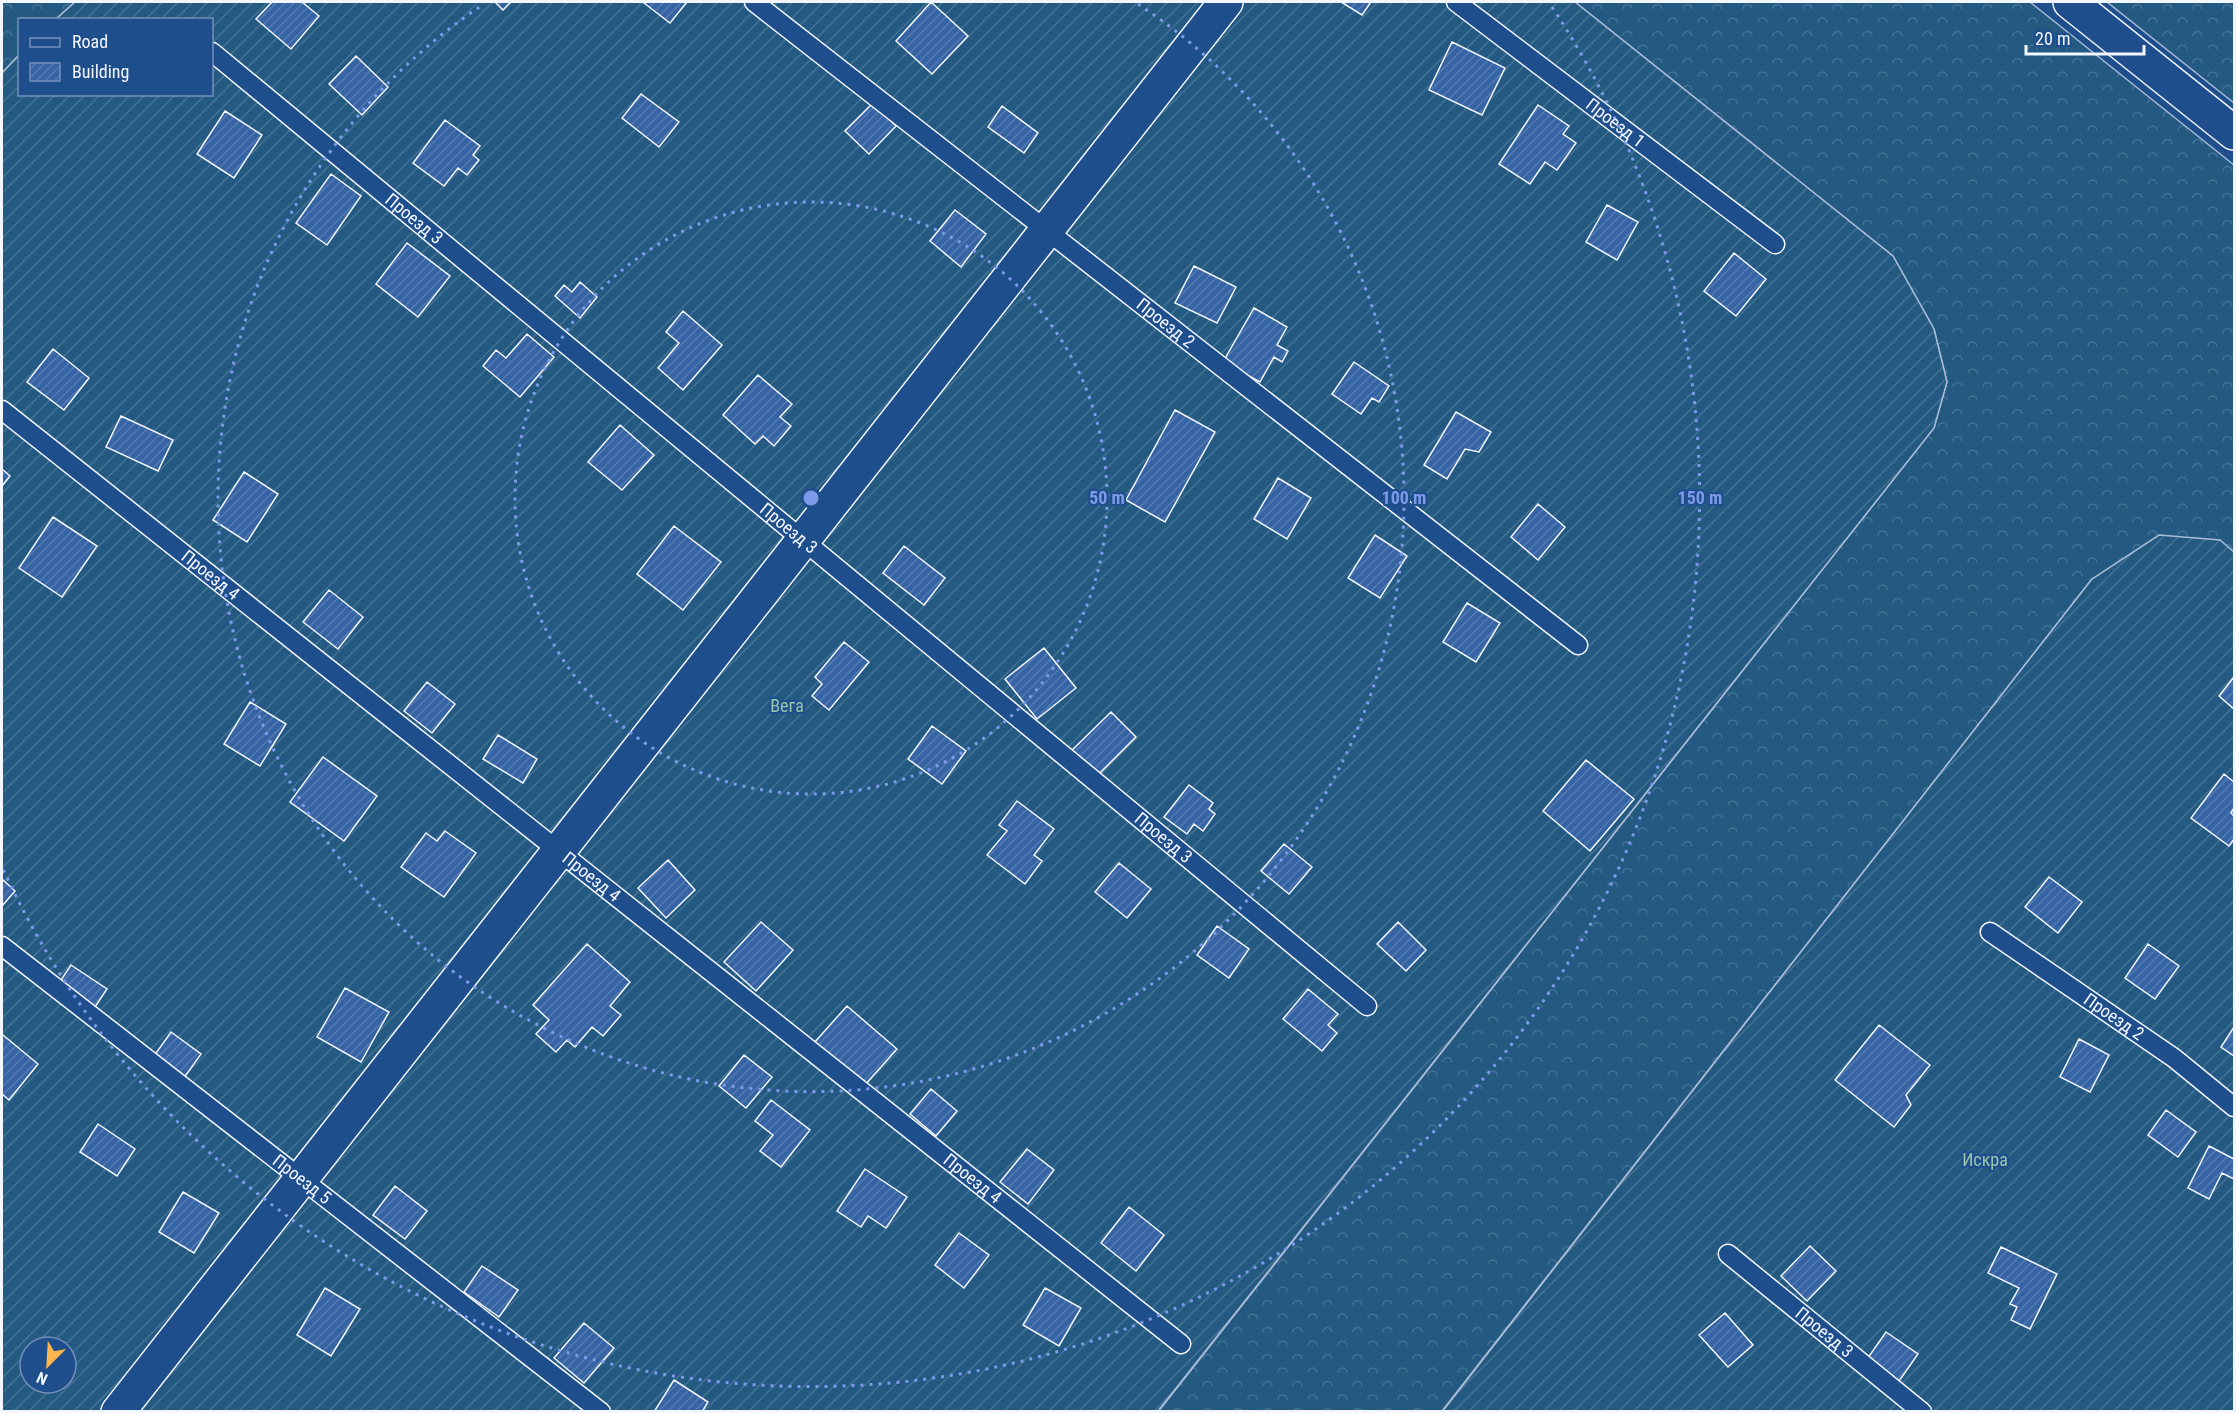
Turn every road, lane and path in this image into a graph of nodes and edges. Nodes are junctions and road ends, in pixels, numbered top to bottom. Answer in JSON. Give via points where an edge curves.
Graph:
{"nodes":[{"id":1,"x":754,"y":2,"type":"edge"},
{"id":2,"x":1226,"y":2,"type":"edge"},
{"id":3,"x":1456,"y":2,"type":"edge"},
{"id":4,"x":2070,"y":2,"type":"edge"},
{"id":5,"x":213,"y":53,"type":"edge"},
{"id":6,"x":2235,"y":133,"type":"edge"},
{"id":7,"x":1046,"y":230,"type":"junction"},
{"id":8,"x":1775,"y":244,"type":"dead end"},
{"id":9,"x":2,"y":410,"type":"edge"},
{"id":10,"x":802,"y":540,"type":"junction"},
{"id":11,"x":1578,"y":645,"type":"dead end"},
{"id":12,"x":558,"y":851,"type":"junction"},
{"id":13,"x":1989,"y":932,"type":"dead end"},
{"id":14,"x":2,"y":946,"type":"edge"},
{"id":15,"x":1367,"y":1005,"type":"dead end"},
{"id":16,"x":2235,"y":1107,"type":"edge"},
{"id":17,"x":301,"y":1178,"type":"junction"},
{"id":18,"x":1728,"y":1254,"type":"dead end"},
{"id":19,"x":1181,"y":1344,"type":"dead end"},
{"id":20,"x":118,"y":1412,"type":"edge"},
{"id":21,"x":601,"y":1412,"type":"edge"},
{"id":22,"x":1922,"y":1412,"type":"edge"}],
"edges":[{"from":1,"to":7,"type":"lane","name":"Проезд 2"},
{"from":2,"to":7,"type":"street"},
{"from":3,"to":8,"type":"lane","name":"Проезд 1"},
{"from":4,"to":6,"type":"street"},
{"from":5,"to":10,"type":"lane","name":"Проезд 3"},
{"from":7,"to":10,"type":"street"},
{"from":7,"to":11,"type":"lane","name":"Проезд 2"},
{"from":9,"to":12,"type":"lane","name":"Проезд 4"},
{"from":10,"to":12,"type":"street"},
{"from":10,"to":15,"type":"lane","name":"Проезд 3"},
{"from":12,"to":17,"type":"street"},
{"from":12,"to":19,"type":"lane","name":"Проезд 4"},
{"from":13,"to":16,"type":"lane","name":"Проезд 2","via":[[2174,1058]]},
{"from":14,"to":17,"type":"lane","name":"Проезд 5"},
{"from":17,"to":20,"type":"street"},
{"from":17,"to":21,"type":"lane","name":"Проезд 5"},
{"from":18,"to":22,"type":"lane","name":"Проезд 3"}]}
